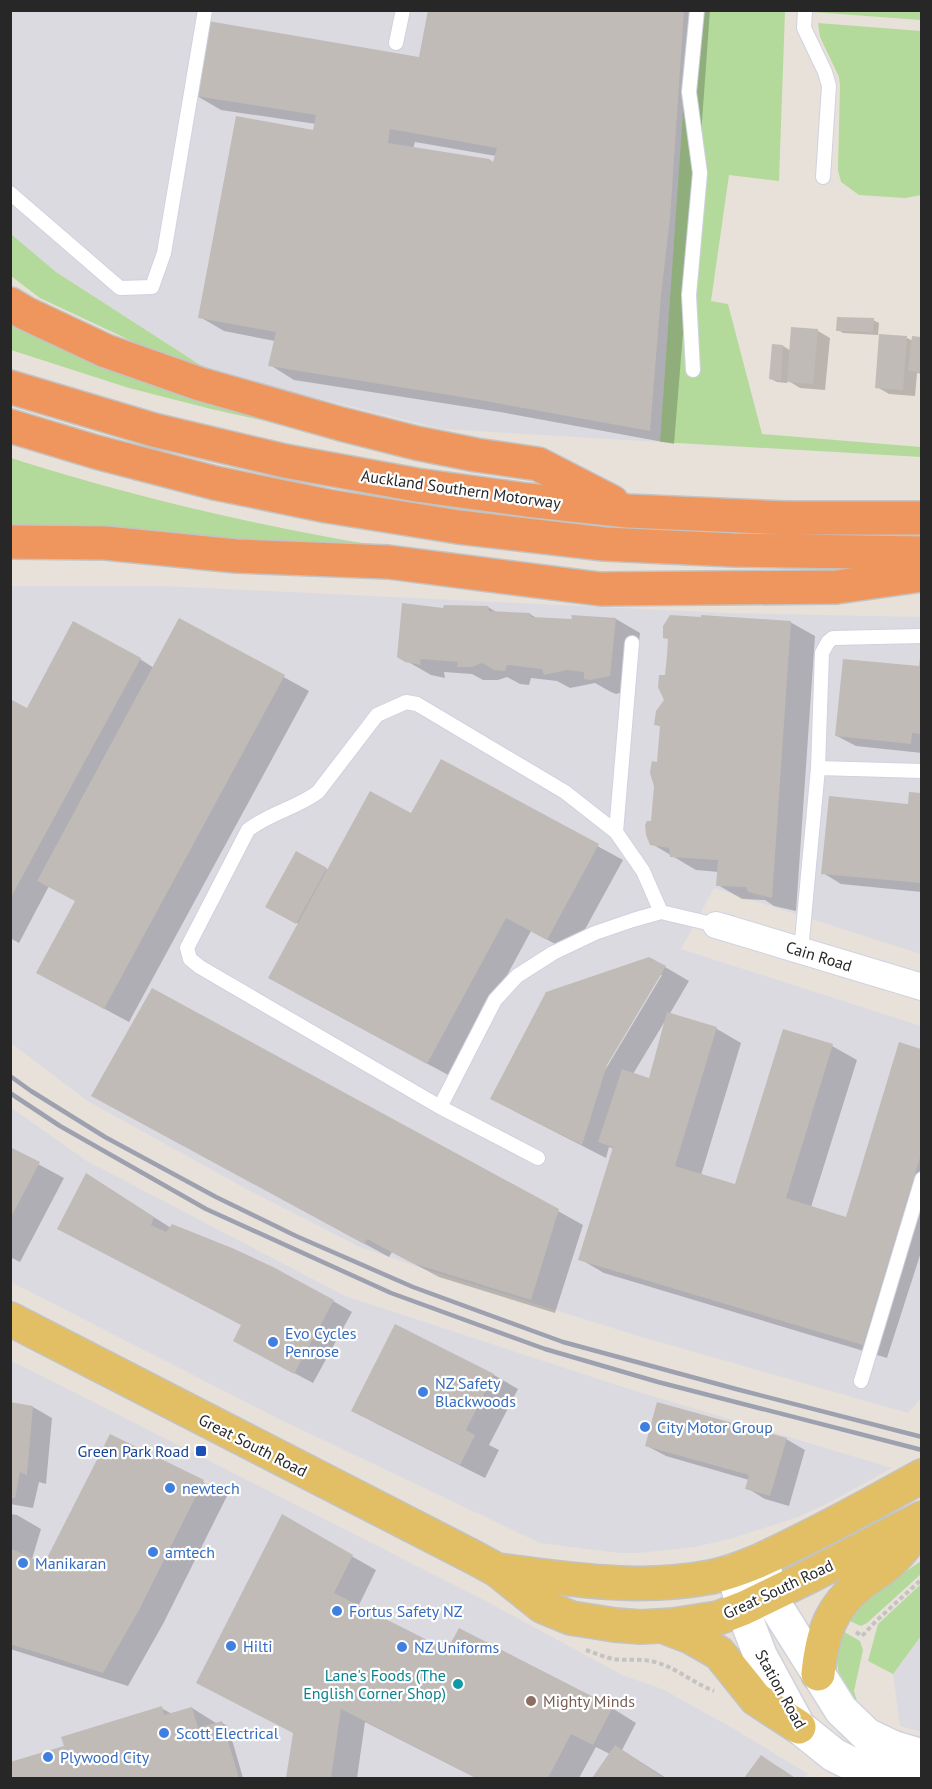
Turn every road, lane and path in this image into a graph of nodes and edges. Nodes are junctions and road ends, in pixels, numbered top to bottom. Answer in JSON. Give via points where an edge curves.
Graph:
{"nodes":[{"id":1,"x":205,"y":10,"type":"edge"},
{"id":2,"x":402,"y":10,"type":"edge"},
{"id":3,"x":696,"y":10,"type":"edge"},
{"id":4,"x":805,"y":10,"type":"edge"},
{"id":5,"x":396,"y":43,"type":"dead end"},
{"id":6,"x":823,"y":177,"type":"dead end"},
{"id":7,"x":10,"y":193,"type":"edge"},
{"id":8,"x":10,"y":304,"type":"edge"},
{"id":9,"x":693,"y":370,"type":"dead end"},
{"id":10,"x":10,"y":387,"type":"edge"},
{"id":11,"x":10,"y":426,"type":"edge"},
{"id":12,"x":628,"y":511,"type":"junction"},
{"id":13,"x":921,"y":518,"type":"edge"},
{"id":14,"x":10,"y":542,"type":"edge"},
{"id":15,"x":921,"y":553,"type":"edge"},
{"id":16,"x":236,"y":556,"type":"junction"},
{"id":17,"x":10,"y":561,"type":"edge"},
{"id":18,"x":921,"y":574,"type":"edge"},
{"id":19,"x":921,"y":636,"type":"edge"},
{"id":20,"x":632,"y":643,"type":"dead end"},
{"id":21,"x":818,"y":768,"type":"junction"},
{"id":22,"x":921,"y":771,"type":"edge"},
{"id":23,"x":616,"y":832,"type":"junction"},
{"id":24,"x":661,"y":912,"type":"junction"},
{"id":25,"x":716,"y":925,"type":"joint"},
{"id":26,"x":801,"y":951,"type":"junction"},
{"id":27,"x":921,"y":987,"type":"edge"},
{"id":28,"x":440,"y":1107,"type":"junction"},
{"id":29,"x":538,"y":1158,"type":"dead end"},
{"id":30,"x":921,"y":1179,"type":"edge"},
{"id":31,"x":10,"y":1319,"type":"edge"},
{"id":32,"x":861,"y":1382,"type":"dead end"},
{"id":33,"x":921,"y":1476,"type":"edge"},
{"id":34,"x":921,"y":1518,"type":"edge"},
{"id":35,"x":921,"y":1525,"type":"edge"},
{"id":36,"x":747,"y":1565,"type":"junction"},
{"id":37,"x":496,"y":1570,"type":"junction"},
{"id":38,"x":921,"y":1580,"type":"edge"},
{"id":39,"x":758,"y":1602,"type":"junction"},
{"id":40,"x":660,"y":1626,"type":"junction"},
{"id":41,"x":852,"y":1629,"type":"dead end"},
{"id":42,"x":582,"y":1649,"type":"dead end"},
{"id":43,"x":818,"y":1674,"type":"junction"},
{"id":44,"x":718,"y":1693,"type":"dead end"},
{"id":45,"x":799,"y":1727,"type":"junction"},
{"id":46,"x":867,"y":1735,"type":"junction"},
{"id":47,"x":921,"y":1756,"type":"edge"},
{"id":48,"x":847,"y":1771,"type":"edge"},
{"id":49,"x":908,"y":1779,"type":"edge"}],
"edges":[{"from":1,"to":7,"type":"lane","via":[[164,253],[152,287],[120,288]]},
{"from":2,"to":5,"type":"lane"},
{"from":3,"to":9,"type":"lane","via":[[689,92],[700,173],[688,295]]},
{"from":4,"to":6,"type":"lane","via":[[804,28],[829,86]]},
{"from":8,"to":12,"type":"highway","via":[[106,351],[200,384],[416,443],[538,464]]},
{"from":10,"to":12,"type":"highway","name":"Auckland Southern Motorway","via":[[154,430],[285,461],[417,485]]},
{"from":11,"to":15,"type":"highway","via":[[215,483],[458,527],[604,544]]},
{"from":12,"to":13,"type":"highway","name":"Auckland Southern Motorway","via":[[786,518]]},
{"from":14,"to":16,"type":"highway","via":[[105,543]]},
{"from":16,"to":17,"type":"highway"},
{"from":16,"to":18,"type":"highway","via":[[388,562],[600,589],[837,587]]},
{"from":19,"to":21,"type":"lane","via":[[840,637],[828,642],[822,653]]},
{"from":20,"to":23,"type":"lane"},
{"from":21,"to":22,"type":"lane"},
{"from":21,"to":26,"type":"lane"},
{"from":23,"to":24,"type":"lane","via":[[643,871]]},
{"from":23,"to":28,"type":"lane","via":[[565,792],[417,704],[406,702],[377,715],[318,792],[248,831],[187,948],[190,959]]},
{"from":24,"to":25,"type":"lane"},
{"from":24,"to":28,"type":"lane","via":[[595,933],[517,976],[495,1000]]},
{"from":25,"to":26,"type":"street","name":"Cain Road"},
{"from":26,"to":27,"type":"street","name":"Cain Road"},
{"from":28,"to":29,"type":"lane"},
{"from":30,"to":32,"type":"lane"},
{"from":31,"to":37,"type":"main road","name":"Great South Road"},
{"from":33,"to":36,"type":"main road","name":"Great South Road","via":[[837,1523]]},
{"from":34,"to":39,"type":"main road","name":"Great South Road"},
{"from":35,"to":43,"type":"main road","via":[[892,1561],[850,1592],[834,1611],[826,1629]]},
{"from":36,"to":37,"type":"main road","name":"Great South Road","via":[[688,1580],[647,1584],[569,1580]]},
{"from":36,"to":39,"type":"main road","name":"Station Road"},
{"from":37,"to":40,"type":"main road","name":"Great South Road","via":[[542,1606],[571,1618],[615,1625]]},
{"from":38,"to":41,"type":"path","via":[[862,1636]]},
{"from":39,"to":40,"type":"main road","name":"Great South Road","via":[[718,1618]]},
{"from":39,"to":43,"type":"main road","name":"Station Road","via":[[780,1613]]},
{"from":39,"to":45,"type":"main road","name":"Station Road","via":[[760,1655]]},
{"from":40,"to":45,"type":"main road","via":[[719,1653],[756,1699]]},
{"from":42,"to":44,"type":"path","via":[[613,1659],[654,1662]]},
{"from":43,"to":46,"type":"main road","name":"Station Road","via":[[841,1710]]},
{"from":45,"to":48,"type":"main road","name":"Station Road","via":[[834,1755]]},
{"from":46,"to":47,"type":"main road","name":"Station Road"},
{"from":46,"to":48,"type":"main road"},
{"from":48,"to":49,"type":"main road","name":"Station Road"}]}
